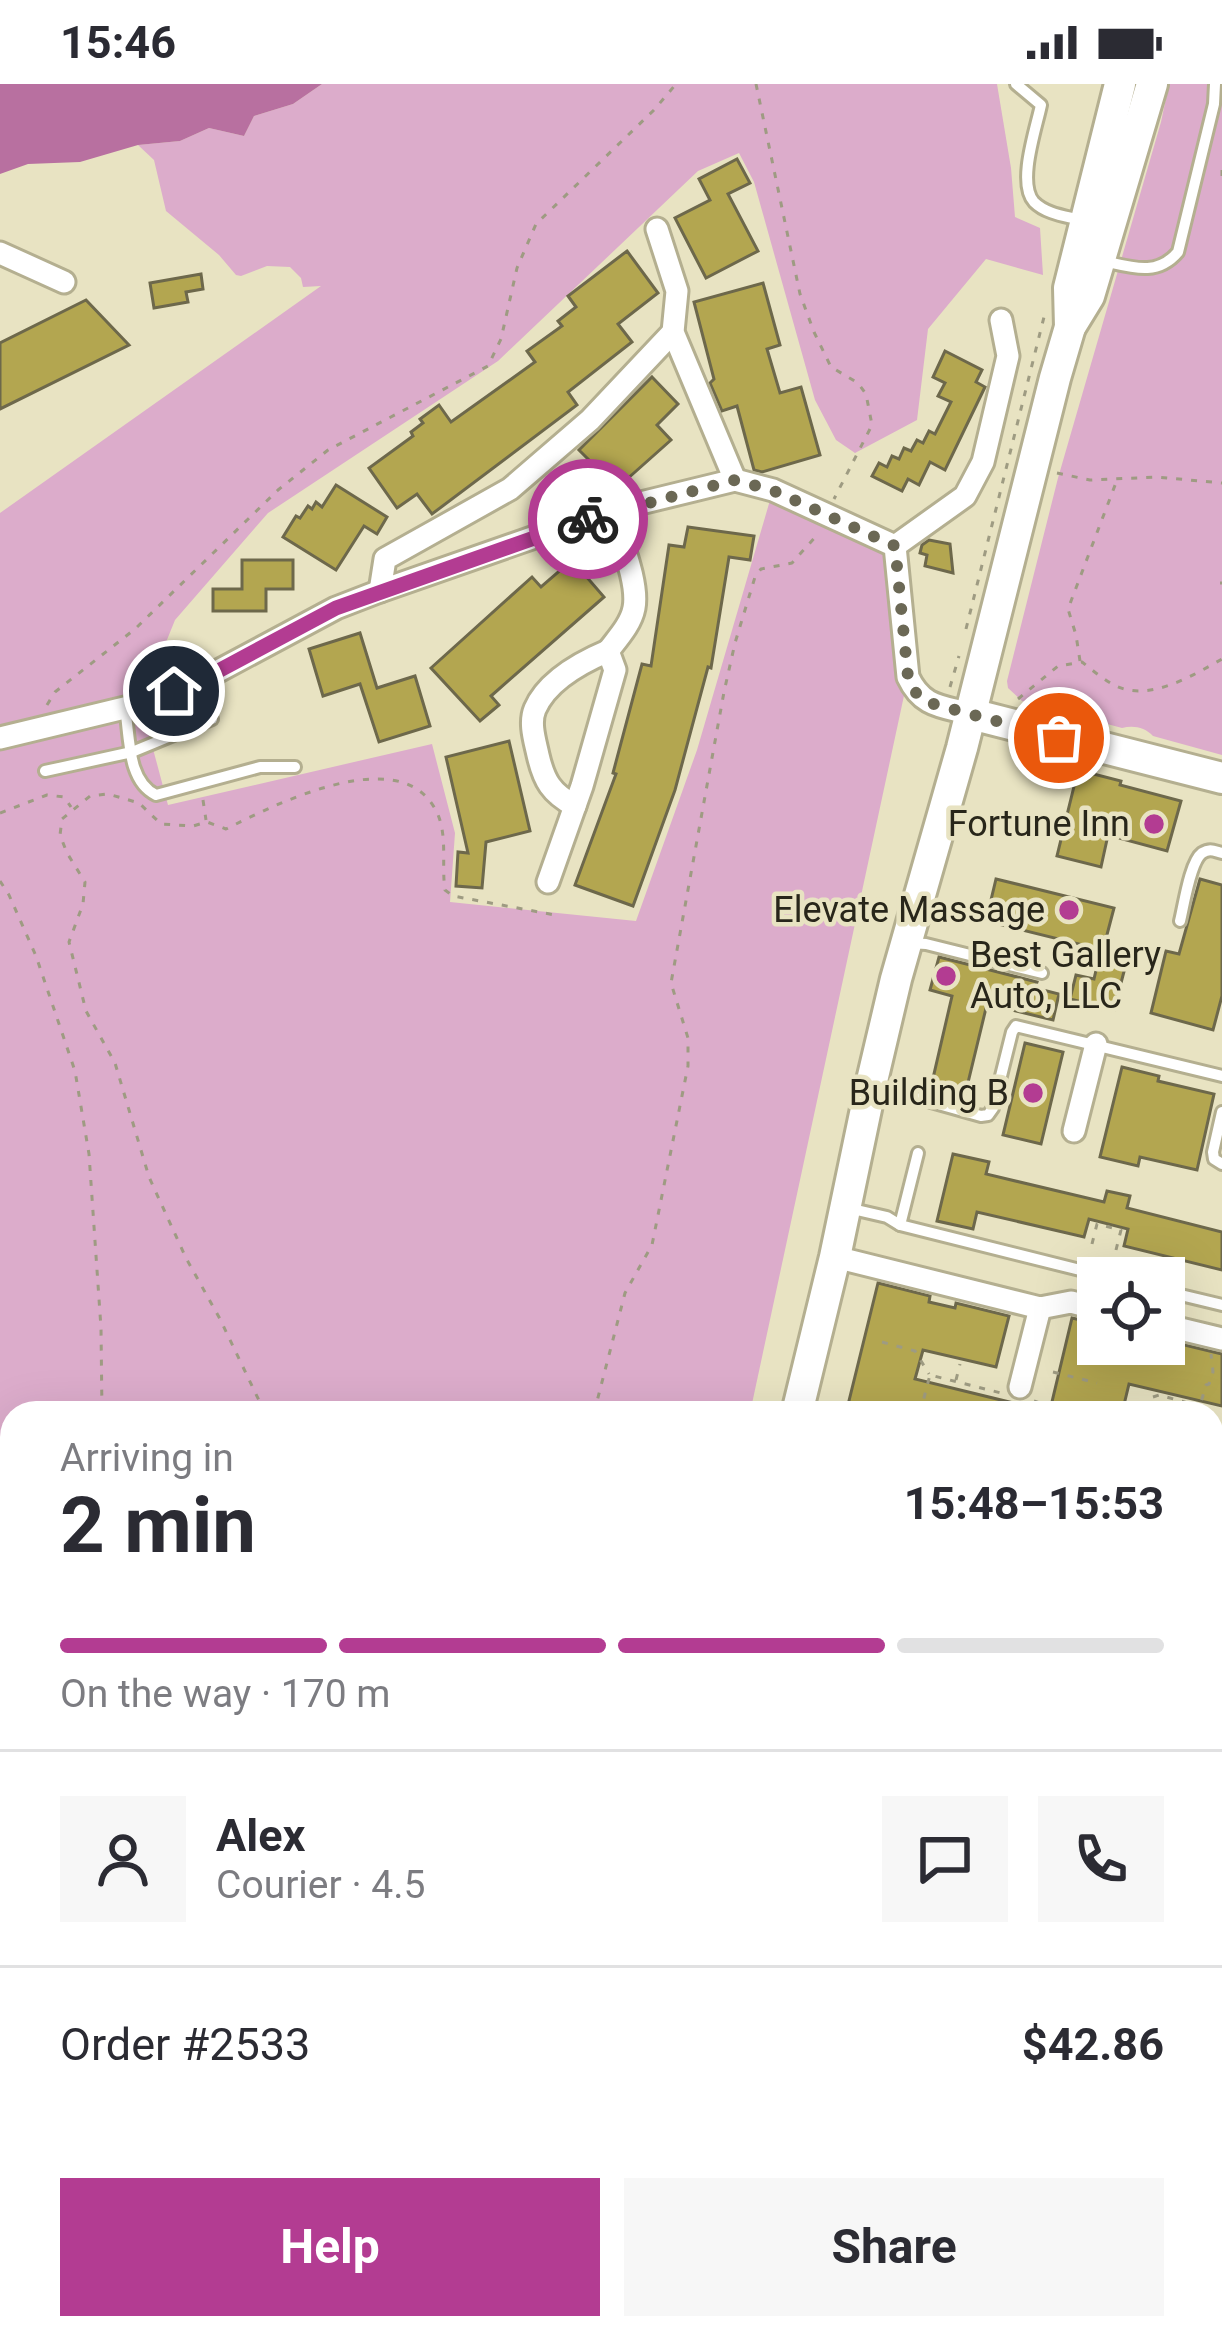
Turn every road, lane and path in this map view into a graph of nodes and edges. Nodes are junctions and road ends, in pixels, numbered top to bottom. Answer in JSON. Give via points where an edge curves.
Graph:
{"nodes":[{"id":1,"x":676,"y":84,"type":"edge"},
{"id":2,"x":756,"y":84,"type":"edge"},
{"id":3,"x":1016,"y":84,"type":"edge"},
{"id":4,"x":1120,"y":84,"type":"edge"},
{"id":5,"x":1152,"y":84,"type":"edge"},
{"id":6,"x":1215,"y":84,"type":"edge"},
{"id":7,"x":1222,"y":170,"type":"edge"},
{"id":8,"x":1222,"y":180,"type":"edge"},
{"id":9,"x":1086,"y":222,"type":"junction"},
{"id":10,"x":657,"y":229,"type":"dead end"},
{"id":11,"x":0,"y":253,"type":"edge"},
{"id":12,"x":1100,"y":260,"type":"junction"},
{"id":13,"x":64,"y":282,"type":"dead end"},
{"id":14,"x":1001,"y":320,"type":"dead end"},
{"id":15,"x":1058,"y":320,"type":"junction"},
{"id":16,"x":674,"y":332,"type":"junction"},
{"id":17,"x":1056,"y":473,"type":"dead end"},
{"id":18,"x":735,"y":480,"type":"junction"},
{"id":19,"x":1117,"y":480,"type":"junction"},
{"id":20,"x":1222,"y":483,"type":"edge"},
{"id":21,"x":612,"y":510,"type":"junction"},
{"id":22,"x":826,"y":514,"type":"junction"},
{"id":23,"x":895,"y":546,"type":"junction"},
{"id":24,"x":380,"y":591,"type":"junction"},
{"id":25,"x":964,"y":636,"type":"dead end"},
{"id":26,"x":608,"y":651,"type":"junction"},
{"id":27,"x":958,"y":658,"type":"dead end"},
{"id":28,"x":1222,"y":659,"type":"edge"},
{"id":29,"x":1080,"y":663,"type":"junction"},
{"id":30,"x":950,"y":687,"type":"dead end"},
{"id":31,"x":1014,"y":702,"type":"dead end"},
{"id":32,"x":125,"y":708,"type":"junction"},
{"id":33,"x":971,"y":715,"type":"junction"},
{"id":34,"x":212,"y":719,"type":"dead end"},
{"id":35,"x":38,"y":730,"type":"junction"},
{"id":36,"x":0,"y":738,"type":"edge"},
{"id":37,"x":132,"y":752,"type":"junction"},
{"id":38,"x":295,"y":766,"type":"dead end"},
{"id":39,"x":46,"y":771,"type":"dead end"},
{"id":40,"x":1222,"y":778,"type":"edge"},
{"id":41,"x":201,"y":783,"type":"junction"},
{"id":42,"x":574,"y":806,"type":"junction"},
{"id":43,"x":73,"y":808,"type":"junction"},
{"id":44,"x":0,"y":812,"type":"edge"},
{"id":45,"x":207,"y":822,"type":"junction"},
{"id":46,"x":1222,"y":853,"type":"edge"},
{"id":47,"x":0,"y":881,"type":"edge"},
{"id":48,"x":548,"y":882,"type":"dead end"},
{"id":49,"x":555,"y":915,"type":"dead end"},
{"id":50,"x":1180,"y":921,"type":"dead end"},
{"id":51,"x":907,"y":942,"type":"junction"},
{"id":52,"x":1042,"y":973,"type":"dead end"},
{"id":53,"x":1096,"y":1044,"type":"junction"},
{"id":54,"x":1222,"y":1076,"type":"edge"},
{"id":55,"x":871,"y":1085,"type":"junction"},
{"id":56,"x":1222,"y":1112,"type":"edge"},
{"id":57,"x":1074,"y":1131,"type":"dead end"},
{"id":58,"x":918,"y":1153,"type":"dead end"},
{"id":59,"x":1222,"y":1164,"type":"edge"},
{"id":60,"x":844,"y":1208,"type":"junction"},
{"id":61,"x":900,"y":1225,"type":"junction"},
{"id":62,"x":1092,"y":1244,"type":"dead end"},
{"id":63,"x":1116,"y":1250,"type":"dead end"},
{"id":64,"x":835,"y":1258,"type":"junction"},
{"id":65,"x":1077,"y":1269,"type":"edge"},
{"id":66,"x":1185,"y":1296,"type":"edge"},
{"id":67,"x":1077,"y":1304,"type":"edge"},
{"id":68,"x":1222,"y":1305,"type":"edge"},
{"id":69,"x":1040,"y":1308,"type":"junction"},
{"id":70,"x":1185,"y":1330,"type":"edge"},
{"id":71,"x":1218,"y":1338,"type":"edge"},
{"id":72,"x":882,"y":1342,"type":"dead end"},
{"id":73,"x":960,"y":1364,"type":"dead end"},
{"id":74,"x":1053,"y":1372,"type":"dead end"},
{"id":75,"x":930,"y":1375,"type":"junction"},
{"id":76,"x":956,"y":1382,"type":"junction"},
{"id":77,"x":1097,"y":1383,"type":"dead end"},
{"id":78,"x":1020,"y":1388,"type":"dead end"},
{"id":79,"x":1153,"y":1397,"type":"dead end"},
{"id":80,"x":102,"y":1401,"type":"edge"},
{"id":81,"x":260,"y":1401,"type":"edge"},
{"id":82,"x":597,"y":1401,"type":"edge"},
{"id":83,"x":800,"y":1401,"type":"edge"},
{"id":84,"x":923,"y":1401,"type":"edge"},
{"id":85,"x":1034,"y":1401,"type":"edge"},
{"id":86,"x":1180,"y":1401,"type":"edge"},
{"id":87,"x":1200,"y":1401,"type":"edge"}],
"edges":[{"from":1,"to":35,"type":"path","via":[[536,224],[488,366],[328,450],[295,476],[135,629],[55,692]]},
{"from":2,"to":22,"type":"path","via":[[800,294],[831,368],[866,394],[872,425]]},
{"from":3,"to":9,"type":"lane","via":[[1041,105],[1027,188],[1043,208]]},
{"from":4,"to":9,"type":"main road"},
{"from":5,"to":12,"type":"main road"},
{"from":6,"to":12,"type":"lane","via":[[1178,252],[1154,269]]},
{"from":7,"to":8,"type":"path"},
{"from":9,"to":15,"type":"main road"},
{"from":10,"to":16,"type":"street","via":[[677,291]]},
{"from":11,"to":13,"type":"street"},
{"from":12,"to":15,"type":"main road","via":[[1090,296]]},
{"from":14,"to":23,"type":"street","via":[[1008,356],[983,462],[965,496]]},
{"from":15,"to":25,"type":"path"},
{"from":15,"to":33,"type":"main road"},
{"from":16,"to":18,"type":"street"},
{"from":16,"to":24,"type":"street","via":[[510,489],[385,560]]},
{"from":17,"to":19,"type":"path"},
{"from":18,"to":21,"type":"street"},
{"from":18,"to":22,"type":"street"},
{"from":19,"to":20,"type":"path"},
{"from":19,"to":29,"type":"path","via":[[1068,609]]},
{"from":21,"to":24,"type":"street"},
{"from":21,"to":26,"type":"street","via":[[635,607]]},
{"from":22,"to":23,"type":"street"},
{"from":22,"to":82,"type":"path","via":[[792,563],[755,577],[735,643],[671,983],[688,1066],[652,1245],[626,1293]]},
{"from":23,"to":33,"type":"street","via":[[914,691]]},
{"from":24,"to":32,"type":"street","via":[[207,677]]},
{"from":26,"to":42,"type":"street","via":[[615,670]]},
{"from":26,"to":42,"type":"street","via":[[583,661],[534,711],[544,779]]},
{"from":27,"to":30,"type":"path"},
{"from":28,"to":29,"type":"path","via":[[1135,692]]},
{"from":29,"to":31,"type":"path","via":[[1058,666]]},
{"from":32,"to":35,"type":"street"},
{"from":32,"to":37,"type":"lane"},
{"from":33,"to":40,"type":"main road"},
{"from":33,"to":51,"type":"main road"},
{"from":34,"to":37,"type":"lane"},
{"from":35,"to":36,"type":"street"},
{"from":37,"to":39,"type":"lane"},
{"from":37,"to":41,"type":"lane","via":[[136,778],[156,795]]},
{"from":38,"to":41,"type":"lane"},
{"from":41,"to":45,"type":"path"},
{"from":42,"to":48,"type":"street"},
{"from":43,"to":44,"type":"path","via":[[47,795]]},
{"from":43,"to":45,"type":"path","via":[[108,794],[139,803],[161,824]]},
{"from":43,"to":81,"type":"path","via":[[60,835],[85,882],[69,941],[86,1012],[115,1063],[158,1198]]},
{"from":45,"to":49,"type":"path","via":[[226,829],[306,793],[384,778],[404,782],[437,810],[445,890]]},
{"from":46,"to":50,"type":"lane","via":[[1202,853]]},
{"from":47,"to":80,"type":"path","via":[[75,1071],[89,1154]]},
{"from":51,"to":52,"type":"lane"},
{"from":51,"to":55,"type":"main road"},
{"from":53,"to":54,"type":"lane"},
{"from":53,"to":55,"type":"lane","via":[[1016,1026],[988,1115]]},
{"from":53,"to":57,"type":"street"},
{"from":55,"to":60,"type":"main road"},
{"from":56,"to":59,"type":"lane","via":[[1213,1152]]},
{"from":58,"to":61,"type":"lane"},
{"from":60,"to":61,"type":"lane"},
{"from":60,"to":64,"type":"main road"},
{"from":61,"to":65,"type":"lane"},
{"from":62,"to":63,"type":"path","via":[[1097,1224],[1121,1230]]},
{"from":64,"to":69,"type":"street"},
{"from":64,"to":83,"type":"main road"},
{"from":66,"to":68,"type":"lane"},
{"from":67,"to":69,"type":"street"},
{"from":69,"to":78,"type":"street"},
{"from":70,"to":71,"type":"street"},
{"from":71,"to":87,"type":"path"},
{"from":72,"to":75,"type":"path","via":[[915,1351]]},
{"from":73,"to":76,"type":"path"},
{"from":74,"to":77,"type":"path"},
{"from":75,"to":76,"type":"path"},
{"from":75,"to":84,"type":"path"},
{"from":76,"to":85,"type":"path"},
{"from":79,"to":86,"type":"path"}]}
